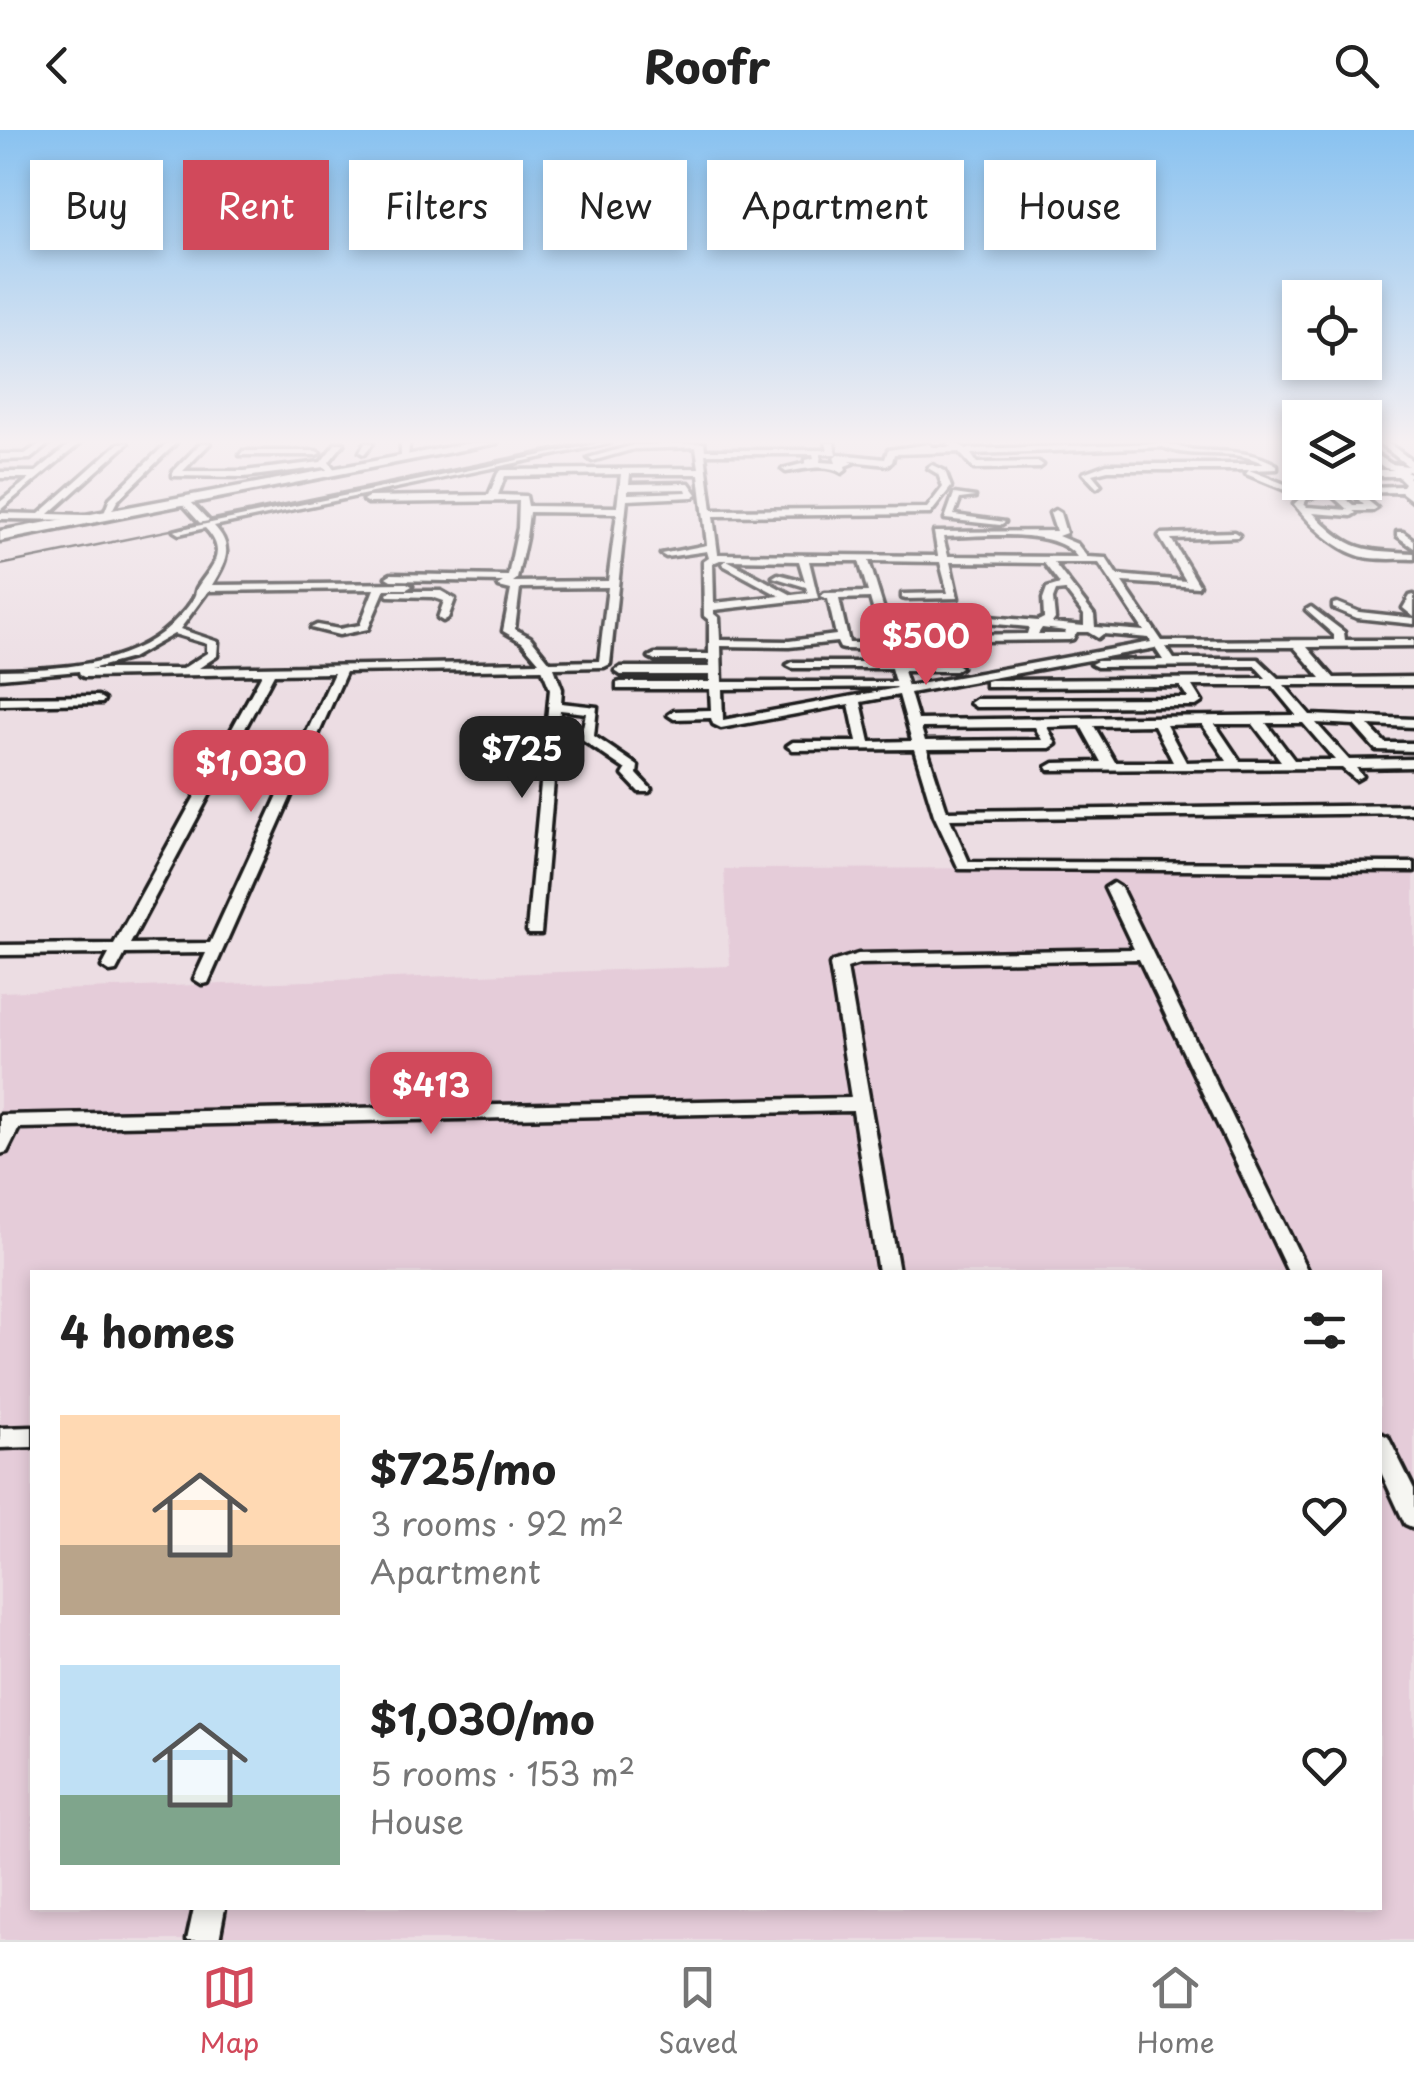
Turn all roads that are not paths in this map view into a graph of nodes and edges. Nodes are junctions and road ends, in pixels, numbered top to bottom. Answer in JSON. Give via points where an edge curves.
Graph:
{"nodes":[{"id":1,"x":38,"y":527,"type":"edge"},
{"id":2,"x":39,"y":527,"type":"edge"},
{"id":3,"x":196,"y":527,"type":"edge"},
{"id":4,"x":211,"y":527,"type":"edge"},
{"id":5,"x":525,"y":527,"type":"edge"},
{"id":6,"x":620,"y":527,"type":"edge"},
{"id":7,"x":709,"y":527,"type":"edge"},
{"id":8,"x":1003,"y":527,"type":"edge"},
{"id":9,"x":1059,"y":527,"type":"edge"},
{"id":10,"x":1322,"y":527,"type":"edge"},
{"id":11,"x":31,"y":529,"type":"junction"},
{"id":12,"x":179,"y":531,"type":"dead end"},
{"id":13,"x":1006,"y":533,"type":"junction"},
{"id":14,"x":1048,"y":534,"type":"junction"},
{"id":15,"x":1400,"y":534,"type":"dead end"},
{"id":16,"x":0,"y":535,"type":"edge"},
{"id":17,"x":1234,"y":535,"type":"dead end"},
{"id":18,"x":1086,"y":538,"type":"dead end"},
{"id":19,"x":1064,"y":544,"type":"junction"},
{"id":20,"x":1413,"y":544,"type":"edge"},
{"id":21,"x":669,"y":554,"type":"dead end"},
{"id":22,"x":1414,"y":556,"type":"edge"},
{"id":23,"x":715,"y":558,"type":"junction"},
{"id":24,"x":863,"y":558,"type":"junction"},
{"id":25,"x":804,"y":559,"type":"junction"},
{"id":26,"x":938,"y":559,"type":"junction"},
{"id":27,"x":768,"y":560,"type":"junction"},
{"id":28,"x":1047,"y":560,"type":"junction"},
{"id":29,"x":1084,"y":560,"type":"junction"},
{"id":30,"x":391,"y":576,"type":"dead end"},
{"id":31,"x":1116,"y":578,"type":"junction"},
{"id":32,"x":612,"y":584,"type":"junction"},
{"id":33,"x":512,"y":585,"type":"junction"},
{"id":34,"x":1066,"y":587,"type":"junction"},
{"id":35,"x":202,"y":588,"type":"junction"},
{"id":36,"x":773,"y":588,"type":"junction"},
{"id":37,"x":379,"y":590,"type":"junction"},
{"id":38,"x":812,"y":591,"type":"junction"},
{"id":39,"x":832,"y":596,"type":"junction"},
{"id":40,"x":873,"y":596,"type":"junction"},
{"id":41,"x":906,"y":596,"type":"dead end"},
{"id":42,"x":1414,"y":598,"type":"edge"},
{"id":43,"x":338,"y":599,"type":"dead end"},
{"id":44,"x":1338,"y":606,"type":"dead end"},
{"id":45,"x":709,"y":607,"type":"junction"},
{"id":46,"x":1311,"y":610,"type":"dead end"},
{"id":47,"x":952,"y":617,"type":"dead end"},
{"id":48,"x":443,"y":618,"type":"dead end"},
{"id":49,"x":1414,"y":618,"type":"edge"},
{"id":50,"x":1048,"y":623,"type":"junction"},
{"id":51,"x":317,"y":628,"type":"dead end"},
{"id":52,"x":1025,"y":629,"type":"junction"},
{"id":53,"x":1090,"y":629,"type":"junction"},
{"id":54,"x":172,"y":630,"type":"junction"},
{"id":55,"x":842,"y":640,"type":"junction"},
{"id":56,"x":1156,"y":640,"type":"junction"},
{"id":57,"x":1116,"y":642,"type":"dead end"},
{"id":58,"x":758,"y":643,"type":"junction"},
{"id":59,"x":888,"y":643,"type":"junction"},
{"id":60,"x":1298,"y":644,"type":"junction"},
{"id":61,"x":1338,"y":644,"type":"junction"},
{"id":62,"x":1414,"y":644,"type":"edge"},
{"id":63,"x":781,"y":654,"type":"dead end"},
{"id":64,"x":655,"y":657,"type":"dead end"},
{"id":65,"x":1086,"y":658,"type":"junction"},
{"id":66,"x":1171,"y":663,"type":"junction"},
{"id":67,"x":714,"y":664,"type":"junction"},
{"id":68,"x":793,"y":665,"type":"junction"},
{"id":69,"x":896,"y":666,"type":"junction"},
{"id":70,"x":955,"y":666,"type":"dead end"},
{"id":71,"x":549,"y":668,"type":"junction"},
{"id":72,"x":341,"y":670,"type":"junction"},
{"id":73,"x":621,"y":671,"type":"dead end"},
{"id":74,"x":63,"y":672,"type":"junction"},
{"id":75,"x":185,"y":672,"type":"junction"},
{"id":76,"x":270,"y":672,"type":"junction"},
{"id":77,"x":0,"y":674,"type":"edge"},
{"id":78,"x":1414,"y":681,"type":"edge"},
{"id":79,"x":966,"y":682,"type":"junction"},
{"id":80,"x":1183,"y":682,"type":"junction"},
{"id":81,"x":1274,"y":682,"type":"junction"},
{"id":82,"x":1330,"y":682,"type":"junction"},
{"id":83,"x":1040,"y":684,"type":"junction"},
{"id":84,"x":802,"y":685,"type":"junction"},
{"id":85,"x":620,"y":686,"type":"dead end"},
{"id":86,"x":904,"y":688,"type":"junction"},
{"id":87,"x":98,"y":700,"type":"dead end"},
{"id":88,"x":854,"y":700,"type":"junction"},
{"id":89,"x":0,"y":701,"type":"edge"},
{"id":90,"x":976,"y":703,"type":"junction"},
{"id":91,"x":1051,"y":703,"type":"junction"},
{"id":92,"x":556,"y":706,"type":"junction"},
{"id":93,"x":716,"y":714,"type":"junction"},
{"id":94,"x":674,"y":715,"type":"dead end"},
{"id":95,"x":1306,"y":719,"type":"junction"},
{"id":96,"x":1257,"y":720,"type":"junction"},
{"id":97,"x":1039,"y":722,"type":"junction"},
{"id":98,"x":1207,"y":722,"type":"junction"},
{"id":99,"x":1060,"y":723,"type":"junction"},
{"id":100,"x":1086,"y":723,"type":"junction"},
{"id":101,"x":1159,"y":723,"type":"junction"},
{"id":102,"x":1414,"y":723,"type":"edge"},
{"id":103,"x":914,"y":724,"type":"junction"},
{"id":104,"x":985,"y":724,"type":"junction"},
{"id":105,"x":1360,"y":724,"type":"junction"},
{"id":106,"x":864,"y":745,"type":"junction"},
{"id":107,"x":921,"y":745,"type":"junction"},
{"id":108,"x":793,"y":746,"type":"dead end"},
{"id":109,"x":1381,"y":747,"type":"junction"},
{"id":110,"x":1414,"y":747,"type":"edge"},
{"id":111,"x":1345,"y":764,"type":"junction"},
{"id":112,"x":1395,"y":764,"type":"junction"},
{"id":113,"x":1414,"y":764,"type":"edge"},
{"id":114,"x":1290,"y":765,"type":"junction"},
{"id":115,"x":1110,"y":766,"type":"junction"},
{"id":116,"x":1182,"y":766,"type":"junction"},
{"id":117,"x":1236,"y":766,"type":"junction"},
{"id":118,"x":1054,"y":767,"type":"dead end"},
{"id":119,"x":1356,"y":776,"type":"dead end"},
{"id":120,"x":1410,"y":780,"type":"dead end"},
{"id":121,"x":644,"y":788,"type":"dead end"},
{"id":122,"x":1414,"y":809,"type":"edge"},
{"id":123,"x":941,"y":815,"type":"junction"},
{"id":124,"x":1414,"y":866,"type":"edge"},
{"id":125,"x":1113,"y":888,"type":"dead end"},
{"id":126,"x":535,"y":931,"type":"dead end"},
{"id":127,"x":216,"y":948,"type":"junction"},
{"id":128,"x":119,"y":949,"type":"junction"},
{"id":129,"x":0,"y":950,"type":"edge"},
{"id":130,"x":1145,"y":954,"type":"junction"},
{"id":131,"x":110,"y":967,"type":"dead end"},
{"id":132,"x":202,"y":979,"type":"dead end"},
{"id":133,"x":862,"y":1104,"type":"junction"},
{"id":134,"x":6,"y":1122,"type":"edge"},
{"id":135,"x":0,"y":1147,"type":"edge"},
{"id":136,"x":889,"y":1270,"type":"edge"},
{"id":137,"x":1297,"y":1270,"type":"edge"},
{"id":138,"x":30,"y":1437,"type":"edge"},
{"id":139,"x":0,"y":1438,"type":"edge"},
{"id":140,"x":1382,"y":1448,"type":"edge"},
{"id":141,"x":1414,"y":1516,"type":"edge"},
{"id":142,"x":210,"y":1910,"type":"edge"},
{"id":143,"x":202,"y":1940,"type":"edge"}],
"edges":[{"from":1,"to":11,"type":"main road"},
{"from":2,"to":11,"type":"main road"},
{"from":3,"to":12,"type":"street"},
{"from":4,"to":35,"type":"street","via":[[222,559]]},
{"from":5,"to":30,"type":"street","via":[[512,578]]},
{"from":6,"to":32,"type":"street"},
{"from":7,"to":23,"type":"street"},
{"from":8,"to":13,"type":"street"},
{"from":9,"to":14,"type":"street","via":[[1060,534]]},
{"from":10,"to":22,"type":"street","via":[[1360,552]]},
{"from":11,"to":16,"type":"main road"},
{"from":13,"to":14,"type":"street"},
{"from":13,"to":26,"type":"street","via":[[938,534]]},
{"from":14,"to":19,"type":"street"},
{"from":15,"to":20,"type":"street"},
{"from":17,"to":31,"type":"street","via":[[1164,536],[1194,585]]},
{"from":18,"to":19,"type":"street"},
{"from":19,"to":29,"type":"street"},
{"from":21,"to":23,"type":"street"},
{"from":23,"to":27,"type":"street"},
{"from":23,"to":36,"type":"street"},
{"from":23,"to":45,"type":"street"},
{"from":24,"to":25,"type":"street"},
{"from":24,"to":26,"type":"street"},
{"from":24,"to":40,"type":"street"},
{"from":25,"to":27,"type":"street"},
{"from":25,"to":38,"type":"street"},
{"from":26,"to":28,"type":"street","via":[[1024,565]]},
{"from":26,"to":41,"type":"street","via":[[954,596]]},
{"from":27,"to":36,"type":"street","via":[[780,572]]},
{"from":28,"to":29,"type":"street"},
{"from":28,"to":34,"type":"street"},
{"from":29,"to":31,"type":"street","via":[[1105,562]]},
{"from":31,"to":56,"type":"street"},
{"from":32,"to":33,"type":"street"},
{"from":32,"to":71,"type":"street","via":[[604,664]]},
{"from":33,"to":37,"type":"street"},
{"from":33,"to":71,"type":"street","via":[[509,631],[530,639]]},
{"from":34,"to":50,"type":"street","via":[[1052,588]]},
{"from":34,"to":53,"type":"street","via":[[1088,615]]},
{"from":35,"to":37,"type":"street"},
{"from":35,"to":54,"type":"street"},
{"from":36,"to":38,"type":"street"},
{"from":36,"to":38,"type":"street","via":[[786,602]]},
{"from":36,"to":45,"type":"street"},
{"from":37,"to":43,"type":"street"},
{"from":37,"to":48,"type":"street","via":[[450,598]]},
{"from":37,"to":51,"type":"street","via":[[364,627]]},
{"from":38,"to":39,"type":"street"},
{"from":39,"to":40,"type":"street"},
{"from":39,"to":55,"type":"street"},
{"from":40,"to":59,"type":"street"},
{"from":42,"to":49,"type":"street","via":[[1408,608]]},
{"from":44,"to":49,"type":"street","via":[[1356,616]]},
{"from":45,"to":67,"type":"street"},
{"from":46,"to":61,"type":"street","via":[[1340,634]]},
{"from":47,"to":52,"type":"street"},
{"from":50,"to":52,"type":"street"},
{"from":50,"to":52,"type":"street"},
{"from":50,"to":53,"type":"street"},
{"from":52,"to":53,"type":"street","via":[[1069,637],[1072,630]]},
{"from":52,"to":59,"type":"street","via":[[1008,637]]},
{"from":53,"to":56,"type":"street"},
{"from":53,"to":57,"type":"street"},
{"from":54,"to":74,"type":"street","via":[[123,656]]},
{"from":54,"to":75,"type":"street","via":[[203,637],[215,648]]},
{"from":55,"to":58,"type":"street"},
{"from":55,"to":59,"type":"street","via":[[846,648]]},
{"from":55,"to":68,"type":"street","via":[[794,657]]},
{"from":56,"to":60,"type":"street"},
{"from":56,"to":65,"type":"street"},
{"from":56,"to":66,"type":"street"},
{"from":58,"to":63,"type":"street"},
{"from":58,"to":67,"type":"street"},
{"from":59,"to":69,"type":"street"},
{"from":60,"to":61,"type":"street"},
{"from":60,"to":82,"type":"street"},
{"from":61,"to":62,"type":"street"},
{"from":64,"to":67,"type":"street"},
{"from":65,"to":66,"type":"street","via":[[1096,664]]},
{"from":65,"to":79,"type":"street"},
{"from":66,"to":81,"type":"street","via":[[1258,662]]},
{"from":67,"to":73,"type":"street"},
{"from":67,"to":84,"type":"street"},
{"from":67,"to":85,"type":"street"},
{"from":67,"to":93,"type":"street"},
{"from":68,"to":69,"type":"street"},
{"from":68,"to":84,"type":"street"},
{"from":69,"to":70,"type":"street"},
{"from":69,"to":86,"type":"street"},
{"from":71,"to":72,"type":"street"},
{"from":71,"to":92,"type":"street"},
{"from":72,"to":76,"type":"street"},
{"from":72,"to":127,"type":"street"},
{"from":74,"to":75,"type":"street"},
{"from":74,"to":77,"type":"street"},
{"from":75,"to":76,"type":"street"},
{"from":76,"to":128,"type":"street"},
{"from":78,"to":82,"type":"street"},
{"from":79,"to":83,"type":"street"},
{"from":79,"to":86,"type":"street"},
{"from":79,"to":90,"type":"street"},
{"from":80,"to":81,"type":"street"},
{"from":80,"to":83,"type":"street"},
{"from":80,"to":91,"type":"street","via":[[1196,702]]},
{"from":81,"to":82,"type":"street"},
{"from":81,"to":95,"type":"street"},
{"from":83,"to":91,"type":"street"},
{"from":84,"to":86,"type":"street"},
{"from":86,"to":88,"type":"street"},
{"from":86,"to":103,"type":"street"},
{"from":87,"to":89,"type":"street"},
{"from":88,"to":93,"type":"street","via":[[729,724]]},
{"from":88,"to":106,"type":"street"},
{"from":90,"to":91,"type":"street"},
{"from":90,"to":104,"type":"street"},
{"from":91,"to":99,"type":"street"},
{"from":92,"to":121,"type":"street","via":[[593,710],[588,737],[633,770],[630,775]]},
{"from":92,"to":126,"type":"street"},
{"from":93,"to":94,"type":"street"},
{"from":95,"to":96,"type":"street"},
{"from":95,"to":105,"type":"street"},
{"from":95,"to":111,"type":"street"},
{"from":96,"to":98,"type":"street"},
{"from":96,"to":114,"type":"street"},
{"from":97,"to":99,"type":"street"},
{"from":97,"to":104,"type":"street"},
{"from":97,"to":107,"type":"street","via":[[1050,744]]},
{"from":98,"to":101,"type":"street"},
{"from":98,"to":117,"type":"street"},
{"from":99,"to":100,"type":"street"},
{"from":100,"to":101,"type":"street"},
{"from":100,"to":115,"type":"street"},
{"from":101,"to":116,"type":"street"},
{"from":102,"to":105,"type":"street"},
{"from":103,"to":104,"type":"street"},
{"from":103,"to":107,"type":"street"},
{"from":105,"to":109,"type":"street"},
{"from":106,"to":107,"type":"street"},
{"from":106,"to":108,"type":"street"},
{"from":107,"to":123,"type":"street"},
{"from":109,"to":110,"type":"street"},
{"from":109,"to":112,"type":"street"},
{"from":111,"to":112,"type":"street"},
{"from":111,"to":114,"type":"street"},
{"from":111,"to":119,"type":"street"},
{"from":112,"to":113,"type":"street"},
{"from":112,"to":120,"type":"street"},
{"from":114,"to":117,"type":"street"},
{"from":115,"to":116,"type":"street"},
{"from":115,"to":118,"type":"street"},
{"from":116,"to":117,"type":"street"},
{"from":122,"to":123,"type":"street"},
{"from":123,"to":124,"type":"street","via":[[960,860],[971,869]]},
{"from":125,"to":130,"type":"street"},
{"from":127,"to":128,"type":"street"},
{"from":127,"to":132,"type":"street"},
{"from":128,"to":129,"type":"street"},
{"from":128,"to":131,"type":"street"},
{"from":130,"to":133,"type":"street","via":[[847,960],[838,973]]},
{"from":130,"to":137,"type":"street"},
{"from":133,"to":134,"type":"street"},
{"from":133,"to":136,"type":"street"},
{"from":134,"to":135,"type":"street"},
{"from":138,"to":139,"type":"street"},
{"from":140,"to":141,"type":"street"},
{"from":142,"to":143,"type":"street"}]}
